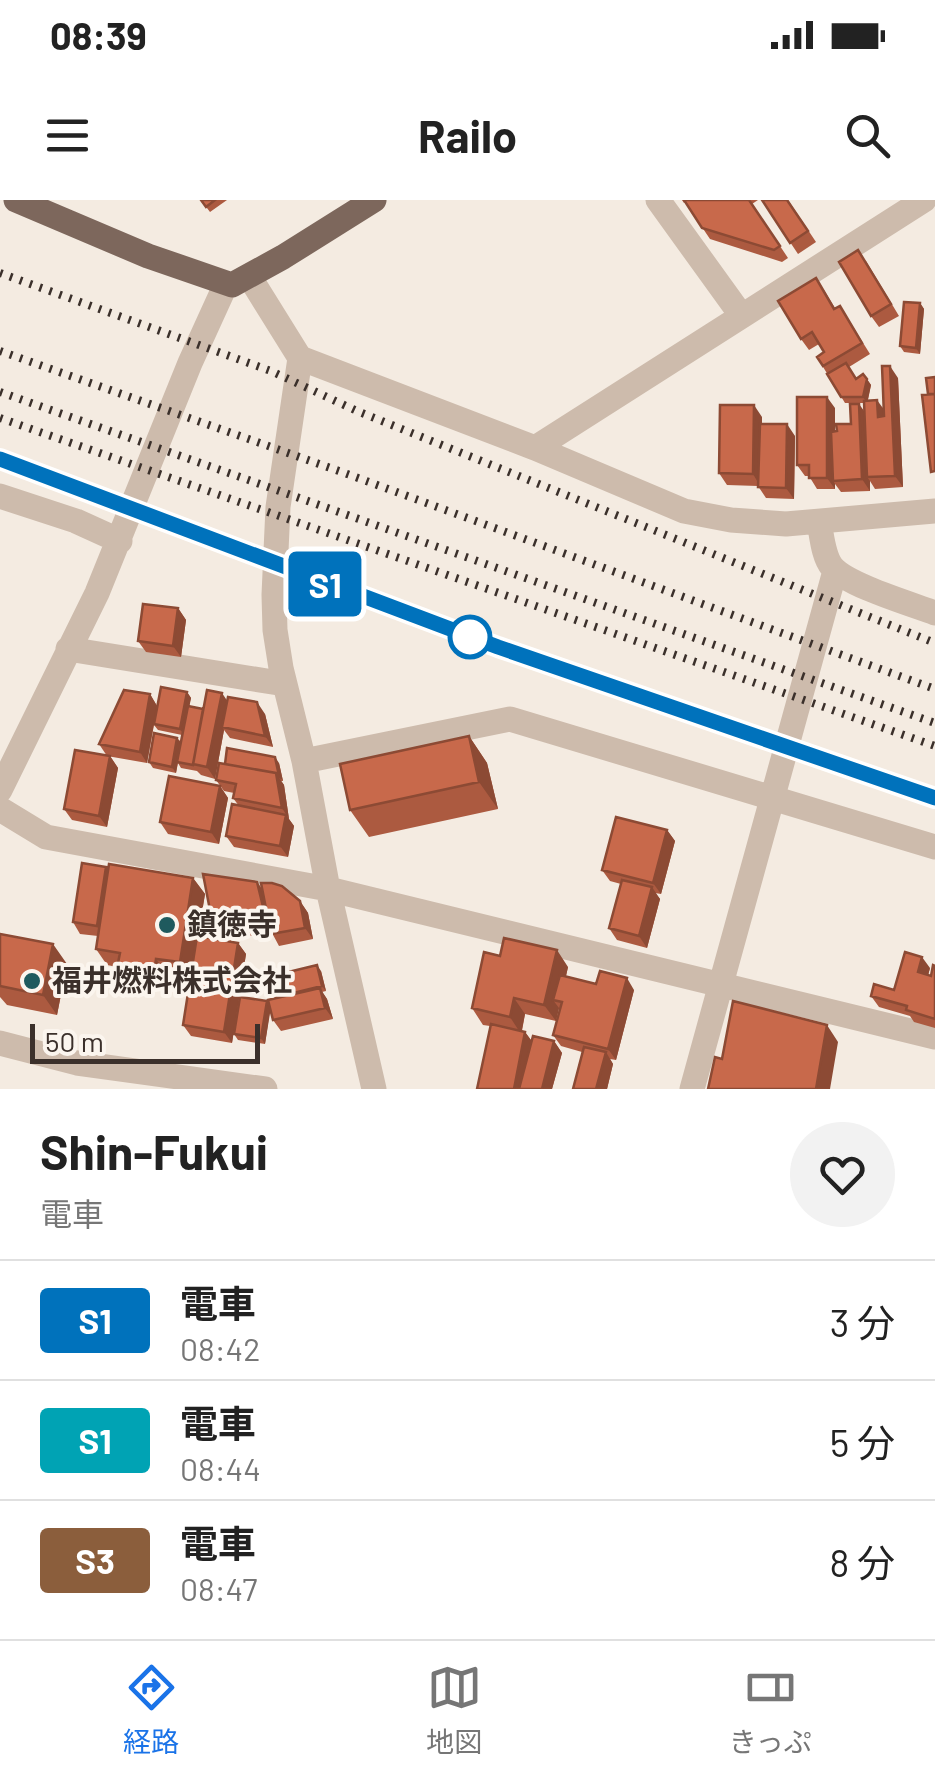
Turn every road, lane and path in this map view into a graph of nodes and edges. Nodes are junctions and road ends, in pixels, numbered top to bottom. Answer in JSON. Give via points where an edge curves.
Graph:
{"nodes":[{"id":1,"x":374,"y":200,"type":"edge"},
{"id":2,"x":658,"y":200,"type":"edge"},
{"id":3,"x":924,"y":200,"type":"edge"},
{"id":4,"x":28,"y":203,"type":"edge"},
{"id":5,"x":238,"y":280,"type":"junction"},
{"id":6,"x":741,"y":315,"type":"junction"},
{"id":7,"x":300,"y":358,"type":"junction"},
{"id":8,"x":535,"y":448,"type":"junction"},
{"id":9,"x":0,"y":496,"type":"edge"},
{"id":10,"x":935,"y":511,"type":"edge"},
{"id":11,"x":819,"y":522,"type":"junction"},
{"id":12,"x":120,"y":540,"type":"junction"},
{"id":13,"x":836,"y":571,"type":"junction"},
{"id":14,"x":935,"y":614,"type":"edge"},
{"id":15,"x":68,"y":649,"type":"junction"},
{"id":16,"x":285,"y":684,"type":"junction"},
{"id":17,"x":304,"y":761,"type":"junction"},
{"id":18,"x":0,"y":790,"type":"edge"},
{"id":19,"x":772,"y":800,"type":"junction"},
{"id":20,"x":0,"y":809,"type":"edge"},
{"id":21,"x":935,"y":847,"type":"edge"},
{"id":22,"x":328,"y":889,"type":"junction"},
{"id":23,"x":722,"y":984,"type":"junction"},
{"id":24,"x":935,"y":1038,"type":"edge"},
{"id":25,"x":0,"y":1043,"type":"edge"},
{"id":26,"x":77,"y":1063,"type":"junction"},
{"id":27,"x":83,"y":1089,"type":"edge"},
{"id":28,"x":265,"y":1089,"type":"edge"},
{"id":29,"x":374,"y":1089,"type":"edge"},
{"id":30,"x":692,"y":1089,"type":"edge"}],
"edges":[{"from":1,"to":5,"type":"main road"},
{"from":2,"to":6,"type":"street"},
{"from":3,"to":6,"type":"street"},
{"from":4,"to":5,"type":"main road","via":[[148,256]]},
{"from":5,"to":7,"type":"street"},
{"from":5,"to":12,"type":"street","via":[[190,363]]},
{"from":6,"to":8,"type":"street"},
{"from":7,"to":8,"type":"street"},
{"from":7,"to":16,"type":"street","via":[[274,578]]},
{"from":8,"to":11,"type":"street","via":[[684,511],[731,520]]},
{"from":9,"to":12,"type":"street"},
{"from":10,"to":11,"type":"street"},
{"from":11,"to":13,"type":"street"},
{"from":12,"to":15,"type":"street"},
{"from":13,"to":14,"type":"street"},
{"from":13,"to":19,"type":"street"},
{"from":15,"to":16,"type":"street"},
{"from":15,"to":18,"type":"street"},
{"from":16,"to":17,"type":"street"},
{"from":17,"to":19,"type":"street","via":[[510,719]]},
{"from":17,"to":22,"type":"street"},
{"from":19,"to":21,"type":"street"},
{"from":19,"to":23,"type":"street"},
{"from":20,"to":22,"type":"street","via":[[46,837]]},
{"from":22,"to":23,"type":"street"},
{"from":22,"to":29,"type":"street"},
{"from":23,"to":24,"type":"street"},
{"from":23,"to":30,"type":"street"},
{"from":25,"to":26,"type":"street"},
{"from":26,"to":27,"type":"street"},
{"from":26,"to":28,"type":"street"}]}
